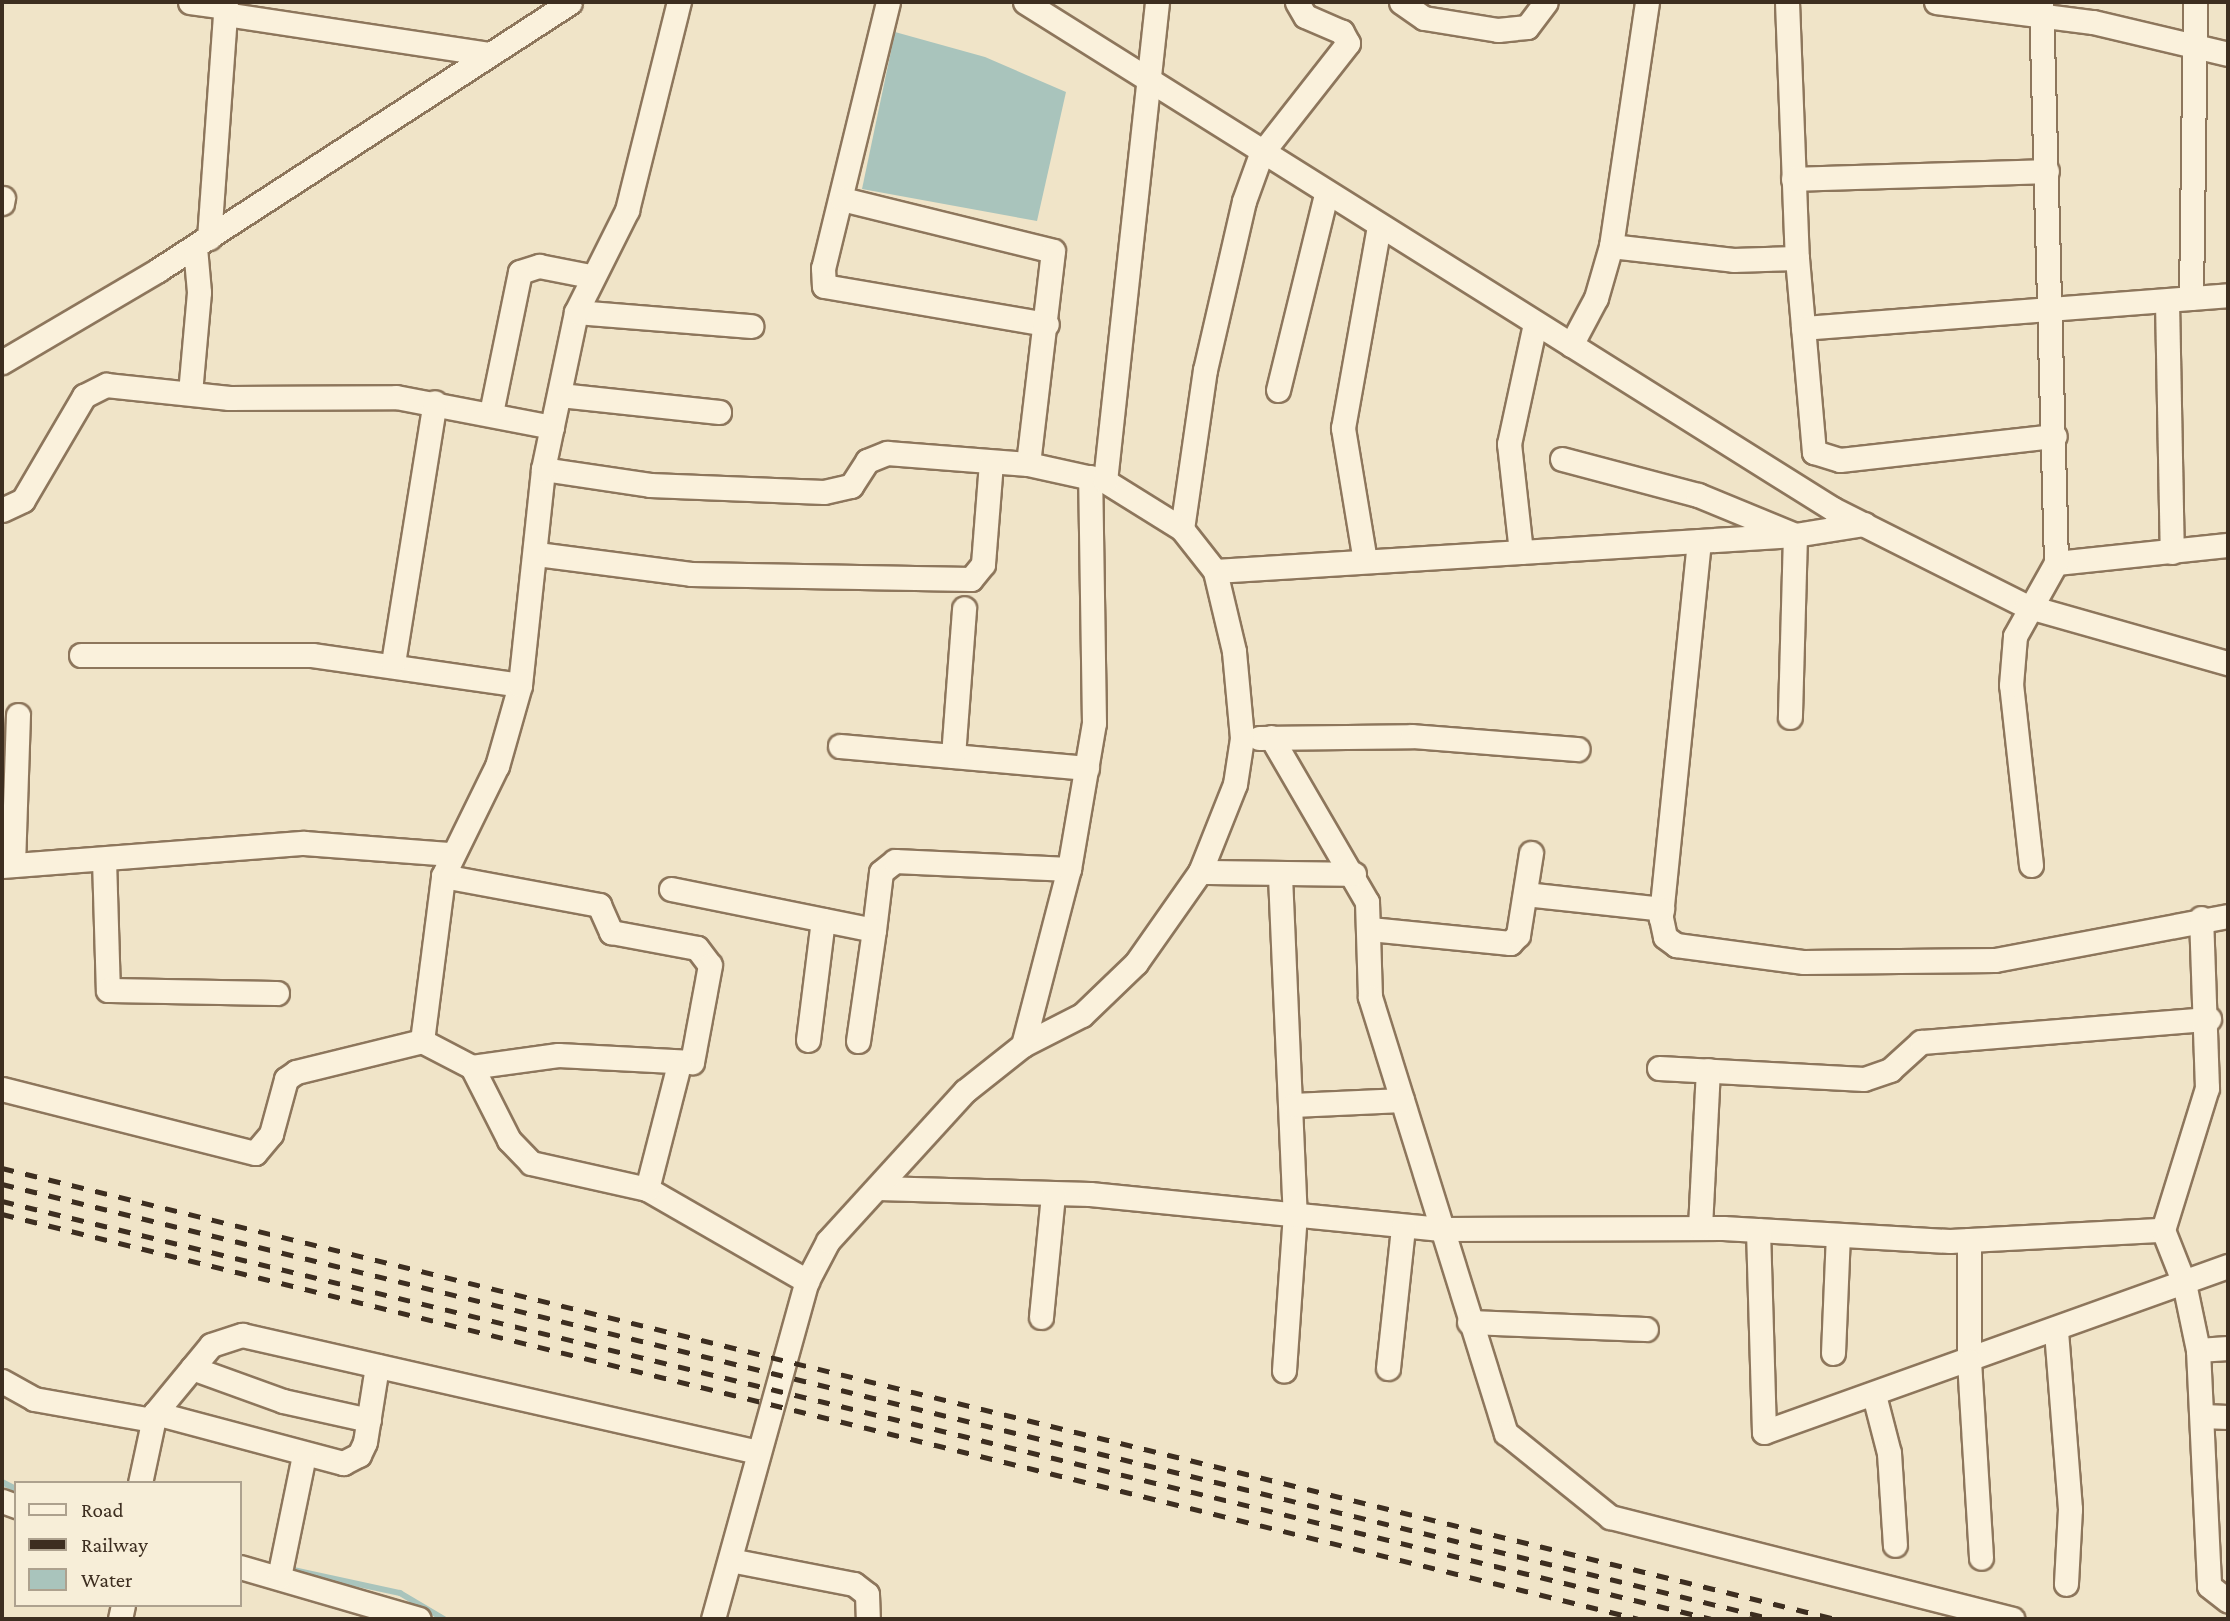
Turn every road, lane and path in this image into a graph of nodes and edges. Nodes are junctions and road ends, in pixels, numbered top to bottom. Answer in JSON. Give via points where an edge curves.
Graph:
{"nodes":[{"id":1,"x":190,"y":2,"type":"edge"},
{"id":2,"x":570,"y":2,"type":"edge"},
{"id":3,"x":679,"y":2,"type":"edge"},
{"id":4,"x":888,"y":2,"type":"edge"},
{"id":5,"x":1157,"y":2,"type":"edge"},
{"id":6,"x":1297,"y":2,"type":"edge"},
{"id":7,"x":1401,"y":2,"type":"edge"},
{"id":8,"x":1546,"y":2,"type":"edge"},
{"id":9,"x":1647,"y":2,"type":"edge"},
{"id":10,"x":1787,"y":2,"type":"edge"},
{"id":11,"x":1936,"y":2,"type":"edge"},
{"id":12,"x":2195,"y":2,"type":"edge"},
{"id":13,"x":1035,"y":3,"type":"edge"},
{"id":14,"x":2041,"y":7,"type":"edge"},
{"id":15,"x":225,"y":8,"type":"edge"},
{"id":16,"x":2193,"y":48,"type":"junction"},
{"id":17,"x":490,"y":54,"type":"junction"},
{"id":18,"x":2228,"y":54,"type":"edge"},
{"id":19,"x":1145,"y":76,"type":"junction"},
{"id":20,"x":1261,"y":154,"type":"junction"},
{"id":21,"x":2047,"y":171,"type":"junction"},
{"id":22,"x":1793,"y":178,"type":"junction"},
{"id":23,"x":1326,"y":194,"type":"junction"},
{"id":24,"x":842,"y":200,"type":"junction"},
{"id":25,"x":1379,"y":226,"type":"junction"},
{"id":26,"x":202,"y":242,"type":"junction"},
{"id":27,"x":1611,"y":246,"type":"junction"},
{"id":28,"x":1797,"y":258,"type":"junction"},
{"id":29,"x":590,"y":276,"type":"junction"},
{"id":30,"x":2228,"y":295,"type":"edge"},
{"id":31,"x":2191,"y":298,"type":"junction"},
{"id":32,"x":2167,"y":301,"type":"junction"},
{"id":33,"x":2050,"y":311,"type":"junction"},
{"id":34,"x":576,"y":312,"type":"junction"},
{"id":35,"x":1048,"y":324,"type":"junction"},
{"id":36,"x":1535,"y":324,"type":"junction"},
{"id":37,"x":751,"y":326,"type":"dead end"},
{"id":38,"x":1803,"y":328,"type":"junction"},
{"id":39,"x":1571,"y":345,"type":"junction"},
{"id":40,"x":2,"y":362,"type":"edge"},
{"id":41,"x":1278,"y":390,"type":"dead end"},
{"id":42,"x":190,"y":393,"type":"junction"},
{"id":43,"x":560,"y":395,"type":"junction"},
{"id":44,"x":435,"y":402,"type":"junction"},
{"id":45,"x":719,"y":412,"type":"dead end"},
{"id":46,"x":491,"y":413,"type":"junction"},
{"id":47,"x":552,"y":427,"type":"junction"},
{"id":48,"x":2055,"y":436,"type":"junction"},
{"id":49,"x":1562,"y":459,"type":"dead end"},
{"id":50,"x":990,"y":462,"type":"junction"},
{"id":51,"x":1028,"y":464,"type":"junction"},
{"id":52,"x":543,"y":469,"type":"junction"},
{"id":53,"x":1097,"y":479,"type":"junction"},
{"id":54,"x":2,"y":510,"type":"edge"},
{"id":55,"x":1864,"y":524,"type":"junction"},
{"id":56,"x":1182,"y":529,"type":"junction"},
{"id":57,"x":1795,"y":535,"type":"junction"},
{"id":58,"x":1699,"y":541,"type":"junction"},
{"id":59,"x":2228,"y":545,"type":"edge"},
{"id":60,"x":2172,"y":551,"type":"junction"},
{"id":61,"x":1521,"y":552,"type":"junction"},
{"id":62,"x":537,"y":554,"type":"junction"},
{"id":63,"x":1364,"y":561,"type":"junction"},
{"id":64,"x":2056,"y":563,"type":"junction"},
{"id":65,"x":1215,"y":571,"type":"junction"},
{"id":66,"x":2026,"y":606,"type":"junction"},
{"id":67,"x":964,"y":608,"type":"dead end"},
{"id":68,"x":81,"y":655,"type":"dead end"},
{"id":69,"x":393,"y":663,"type":"junction"},
{"id":70,"x":2228,"y":663,"type":"edge"},
{"id":71,"x":520,"y":685,"type":"junction"},
{"id":72,"x":18,"y":715,"type":"dead end"},
{"id":73,"x":1790,"y":718,"type":"dead end"},
{"id":74,"x":1271,"y":737,"type":"junction"},
{"id":75,"x":1242,"y":738,"type":"junction"},
{"id":76,"x":840,"y":746,"type":"dead end"},
{"id":77,"x":1577,"y":749,"type":"dead end"},
{"id":78,"x":953,"y":756,"type":"junction"},
{"id":79,"x":1087,"y":768,"type":"junction"},
{"id":80,"x":1531,"y":853,"type":"dead end"},
{"id":81,"x":452,"y":854,"type":"junction"},
{"id":82,"x":104,"y":859,"type":"junction"},
{"id":83,"x":8,"y":865,"type":"edge"},
{"id":84,"x":2031,"y":865,"type":"dead end"},
{"id":85,"x":1069,"y":869,"type":"junction"},
{"id":86,"x":1200,"y":872,"type":"junction"},
{"id":87,"x":1354,"y":874,"type":"junction"},
{"id":88,"x":443,"y":876,"type":"junction"},
{"id":89,"x":1280,"y":876,"type":"junction"},
{"id":90,"x":671,"y":889,"type":"dead end"},
{"id":91,"x":1525,"y":894,"type":"junction"},
{"id":92,"x":1662,"y":909,"type":"junction"},
{"id":93,"x":2228,"y":916,"type":"edge"},
{"id":94,"x":2201,"y":918,"type":"junction"},
{"id":95,"x":823,"y":920,"type":"junction"},
{"id":96,"x":1370,"y":929,"type":"junction"},
{"id":97,"x":874,"y":930,"type":"junction"},
{"id":98,"x":277,"y":993,"type":"dead end"},
{"id":99,"x":2208,"y":1018,"type":"junction"},
{"id":100,"x":808,"y":1040,"type":"dead end"},
{"id":101,"x":422,"y":1041,"type":"junction"},
{"id":102,"x":858,"y":1041,"type":"dead end"},
{"id":103,"x":1023,"y":1045,"type":"junction"},
{"id":104,"x":679,"y":1064,"type":"junction"},
{"id":105,"x":472,"y":1068,"type":"junction"},
{"id":106,"x":1659,"y":1068,"type":"dead end"},
{"id":107,"x":1708,"y":1070,"type":"junction"},
{"id":108,"x":2,"y":1089,"type":"edge"},
{"id":109,"x":1402,"y":1100,"type":"junction"},
{"id":110,"x":1293,"y":1105,"type":"junction"},
{"id":111,"x":878,"y":1188,"type":"junction"},
{"id":112,"x":647,"y":1189,"type":"junction"},
{"id":113,"x":1053,"y":1194,"type":"junction"},
{"id":114,"x":1295,"y":1213,"type":"junction"},
{"id":115,"x":1403,"y":1227,"type":"junction"},
{"id":116,"x":1700,"y":1227,"type":"junction"},
{"id":117,"x":1443,"y":1229,"type":"junction"},
{"id":118,"x":1758,"y":1230,"type":"junction"},
{"id":119,"x":2163,"y":1230,"type":"junction"},
{"id":120,"x":1838,"y":1235,"type":"junction"},
{"id":121,"x":1969,"y":1240,"type":"junction"},
{"id":122,"x":2228,"y":1266,"type":"edge"},
{"id":123,"x":807,"y":1281,"type":"junction"},
{"id":124,"x":2184,"y":1283,"type":"junction"},
{"id":125,"x":1041,"y":1317,"type":"dead end"},
{"id":126,"x":1469,"y":1322,"type":"junction"},
{"id":127,"x":1646,"y":1329,"type":"dead end"},
{"id":128,"x":2056,"y":1331,"type":"junction"},
{"id":129,"x":2228,"y":1348,"type":"edge"},
{"id":130,"x":2198,"y":1350,"type":"junction"},
{"id":131,"x":1833,"y":1353,"type":"dead end"},
{"id":132,"x":1969,"y":1361,"type":"junction"},
{"id":133,"x":377,"y":1366,"type":"junction"},
{"id":134,"x":192,"y":1368,"type":"junction"},
{"id":135,"x":1388,"y":1368,"type":"dead end"},
{"id":136,"x":1283,"y":1371,"type":"dead end"},
{"id":137,"x":2,"y":1381,"type":"edge"},
{"id":138,"x":1874,"y":1395,"type":"junction"},
{"id":139,"x":2202,"y":1416,"type":"junction"},
{"id":140,"x":2228,"y":1416,"type":"edge"},
{"id":141,"x":154,"y":1417,"type":"junction"},
{"id":142,"x":369,"y":1420,"type":"junction"},
{"id":143,"x":758,"y":1452,"type":"junction"},
{"id":144,"x":304,"y":1455,"type":"junction"},
{"id":145,"x":140,"y":1481,"type":"edge"},
{"id":146,"x":1895,"y":1545,"type":"dead end"},
{"id":147,"x":1982,"y":1558,"type":"dead end"},
{"id":148,"x":730,"y":1560,"type":"junction"},
{"id":149,"x":242,"y":1567,"type":"edge"},
{"id":150,"x":280,"y":1571,"type":"junction"},
{"id":151,"x":2066,"y":1584,"type":"dead end"},
{"id":152,"x":2228,"y":1601,"type":"edge"},
{"id":153,"x":419,"y":1619,"type":"edge"},
{"id":154,"x":713,"y":1619,"type":"edge"},
{"id":155,"x":868,"y":1619,"type":"edge"},
{"id":156,"x":2012,"y":1619,"type":"edge"}],
"edges":[{"from":1,"to":15,"type":"street"},
{"from":2,"to":17,"type":"street"},
{"from":3,"to":29,"type":"street","via":[[627,210]]},
{"from":4,"to":24,"type":"street"},
{"from":5,"to":19,"type":"street"},
{"from":6,"to":20,"type":"street","via":[[1305,16],[1342,32],[1348,43]]},
{"from":7,"to":8,"type":"street","via":[[1424,18],[1506,30],[1527,27]]},
{"from":9,"to":27,"type":"street"},
{"from":10,"to":22,"type":"street"},
{"from":11,"to":14,"type":"street"},
{"from":12,"to":16,"type":"street"},
{"from":13,"to":19,"type":"street"},
{"from":14,"to":16,"type":"street"},
{"from":14,"to":21,"type":"street"},
{"from":15,"to":17,"type":"street"},
{"from":15,"to":26,"type":"street"},
{"from":16,"to":18,"type":"street"},
{"from":16,"to":31,"type":"street"},
{"from":17,"to":26,"type":"street"},
{"from":19,"to":20,"type":"street"},
{"from":19,"to":53,"type":"street"},
{"from":20,"to":23,"type":"street"},
{"from":20,"to":56,"type":"street","via":[[1205,370]]},
{"from":21,"to":22,"type":"street"},
{"from":21,"to":33,"type":"street"},
{"from":22,"to":28,"type":"street"},
{"from":23,"to":25,"type":"street"},
{"from":23,"to":41,"type":"street"},
{"from":24,"to":35,"type":"street","via":[[1046,247],[1056,263]]},
{"from":24,"to":35,"type":"street","via":[[822,268],[824,286]]},
{"from":25,"to":36,"type":"street"},
{"from":25,"to":63,"type":"street","via":[[1343,428]]},
{"from":26,"to":40,"type":"street"},
{"from":26,"to":42,"type":"street"},
{"from":27,"to":28,"type":"street","via":[[1733,260]]},
{"from":27,"to":39,"type":"street","via":[[1596,298]]},
{"from":28,"to":38,"type":"street"},
{"from":29,"to":34,"type":"street"},
{"from":29,"to":46,"type":"street","via":[[539,266],[520,272]]},
{"from":30,"to":31,"type":"street"},
{"from":31,"to":32,"type":"street"},
{"from":32,"to":33,"type":"street","via":[[2104,300]]},
{"from":32,"to":60,"type":"street"},
{"from":33,"to":38,"type":"street"},
{"from":33,"to":48,"type":"street"},
{"from":34,"to":37,"type":"street"},
{"from":34,"to":43,"type":"street"},
{"from":35,"to":51,"type":"street"},
{"from":36,"to":39,"type":"street"},
{"from":36,"to":61,"type":"street","via":[[1509,444]]},
{"from":38,"to":48,"type":"street","via":[[1811,442],[1825,457]]},
{"from":39,"to":55,"type":"street"},
{"from":42,"to":44,"type":"street"},
{"from":42,"to":54,"type":"street","via":[[134,385],[93,389],[23,500]]},
{"from":43,"to":45,"type":"street"},
{"from":43,"to":47,"type":"street"},
{"from":44,"to":46,"type":"street"},
{"from":44,"to":69,"type":"street"},
{"from":46,"to":47,"type":"street"},
{"from":47,"to":52,"type":"street"},
{"from":48,"to":64,"type":"street"},
{"from":49,"to":57,"type":"street","via":[[1710,499]]},
{"from":50,"to":51,"type":"street"},
{"from":50,"to":52,"type":"street","via":[[887,453],[867,461],[851,486],[824,492],[650,485]]},
{"from":50,"to":62,"type":"street","via":[[983,564],[971,579],[691,574]]},
{"from":51,"to":53,"type":"street"},
{"from":52,"to":62,"type":"street"},
{"from":53,"to":56,"type":"street"},
{"from":53,"to":79,"type":"street","via":[[1096,692]]},
{"from":55,"to":57,"type":"street"},
{"from":55,"to":66,"type":"street"},
{"from":56,"to":65,"type":"street"},
{"from":57,"to":58,"type":"street"},
{"from":57,"to":73,"type":"street"},
{"from":58,"to":61,"type":"street"},
{"from":58,"to":92,"type":"street"},
{"from":59,"to":60,"type":"street"},
{"from":60,"to":64,"type":"street"},
{"from":61,"to":63,"type":"street"},
{"from":62,"to":71,"type":"street"},
{"from":63,"to":65,"type":"street"},
{"from":64,"to":66,"type":"street"},
{"from":65,"to":75,"type":"street","via":[[1234,650]]},
{"from":66,"to":70,"type":"street"},
{"from":66,"to":84,"type":"street","via":[[2015,636],[2011,685]]},
{"from":67,"to":78,"type":"street"},
{"from":68,"to":69,"type":"street","via":[[253,653]]},
{"from":69,"to":71,"type":"street"},
{"from":71,"to":81,"type":"street","via":[[497,766]]},
{"from":72,"to":83,"type":"street"},
{"from":74,"to":75,"type":"street"},
{"from":74,"to":77,"type":"street","via":[[1403,736]]},
{"from":74,"to":87,"type":"street"},
{"from":75,"to":86,"type":"street","via":[[1235,784]]},
{"from":76,"to":78,"type":"street"},
{"from":78,"to":79,"type":"street"},
{"from":79,"to":85,"type":"street"},
{"from":80,"to":91,"type":"street"},
{"from":81,"to":82,"type":"street","via":[[304,843]]},
{"from":81,"to":88,"type":"street"},
{"from":82,"to":83,"type":"street"},
{"from":82,"to":98,"type":"street","via":[[108,990]]},
{"from":85,"to":97,"type":"street","via":[[895,861],[881,872]]},
{"from":85,"to":103,"type":"street"},
{"from":86,"to":89,"type":"street"},
{"from":86,"to":103,"type":"street","via":[[1174,916],[1106,995],[1065,1026]]},
{"from":87,"to":89,"type":"street"},
{"from":87,"to":96,"type":"street"},
{"from":88,"to":101,"type":"street"},
{"from":88,"to":104,"type":"street","via":[[599,905],[611,932],[701,950],[710,965],[697,1057]]},
{"from":89,"to":110,"type":"street"},
{"from":90,"to":95,"type":"street"},
{"from":91,"to":92,"type":"street"},
{"from":91,"to":96,"type":"street","via":[[1518,935],[1503,945]]},
{"from":92,"to":94,"type":"street","via":[[1665,937],[1690,949],[1859,963],[2009,959],[2123,939]]},
{"from":93,"to":94,"type":"street"},
{"from":94,"to":99,"type":"street"},
{"from":95,"to":97,"type":"street"},
{"from":95,"to":100,"type":"street"},
{"from":96,"to":109,"type":"street","via":[[1370,997]]},
{"from":97,"to":102,"type":"street"},
{"from":99,"to":107,"type":"street","via":[[1922,1042],[1890,1070],[1864,1079]]},
{"from":99,"to":119,"type":"street","via":[[2207,1088]]},
{"from":101,"to":105,"type":"street"},
{"from":101,"to":108,"type":"street","via":[[296,1072],[286,1079],[271,1134],[255,1153]]},
{"from":103,"to":111,"type":"street","via":[[927,1126]]},
{"from":104,"to":105,"type":"street","via":[[558,1055]]},
{"from":104,"to":112,"type":"street"},
{"from":105,"to":112,"type":"street","via":[[509,1140],[531,1163]]},
{"from":106,"to":107,"type":"street"},
{"from":107,"to":116,"type":"street"},
{"from":109,"to":110,"type":"street"},
{"from":109,"to":117,"type":"street"},
{"from":110,"to":114,"type":"street"},
{"from":111,"to":113,"type":"street"},
{"from":111,"to":123,"type":"street","via":[[828,1241]]},
{"from":112,"to":123,"type":"street"},
{"from":113,"to":114,"type":"street"},
{"from":113,"to":125,"type":"street"},
{"from":114,"to":115,"type":"street"},
{"from":114,"to":136,"type":"street"},
{"from":115,"to":117,"type":"street"},
{"from":115,"to":135,"type":"street"},
{"from":116,"to":117,"type":"street"},
{"from":116,"to":118,"type":"street"},
{"from":117,"to":126,"type":"street"},
{"from":118,"to":120,"type":"street"},
{"from":118,"to":138,"type":"street","via":[[1764,1432]]},
{"from":119,"to":121,"type":"street"},
{"from":119,"to":124,"type":"street"},
{"from":120,"to":121,"type":"street"},
{"from":120,"to":131,"type":"street"},
{"from":121,"to":132,"type":"street"},
{"from":122,"to":124,"type":"street"},
{"from":123,"to":143,"type":"street"},
{"from":124,"to":128,"type":"street"},
{"from":124,"to":130,"type":"street"},
{"from":126,"to":127,"type":"street"},
{"from":126,"to":156,"type":"street","via":[[1506,1433],[1610,1517]]},
{"from":128,"to":132,"type":"street"},
{"from":128,"to":151,"type":"street","via":[[2070,1509]]},
{"from":129,"to":130,"type":"street"},
{"from":130,"to":139,"type":"street"},
{"from":132,"to":138,"type":"street"},
{"from":132,"to":147,"type":"street"},
{"from":133,"to":134,"type":"street","via":[[242,1335],[211,1345]]},
{"from":133,"to":142,"type":"street"},
{"from":133,"to":143,"type":"street"},
{"from":134,"to":141,"type":"street"},
{"from":134,"to":142,"type":"street","via":[[283,1401]]},
{"from":137,"to":141,"type":"street","via":[[34,1399]]},
{"from":138,"to":146,"type":"street","via":[[1889,1453]]},
{"from":139,"to":140,"type":"street"},
{"from":139,"to":152,"type":"street","via":[[2209,1586]]},
{"from":141,"to":144,"type":"street"},
{"from":141,"to":145,"type":"street"},
{"from":142,"to":144,"type":"street","via":[[365,1442],[352,1460]]},
{"from":143,"to":148,"type":"street"},
{"from":144,"to":150,"type":"street"},
{"from":148,"to":154,"type":"street"},
{"from":148,"to":155,"type":"street","via":[[855,1584],[867,1594]]},
{"from":149,"to":150,"type":"street"},
{"from":150,"to":153,"type":"street"}]}
